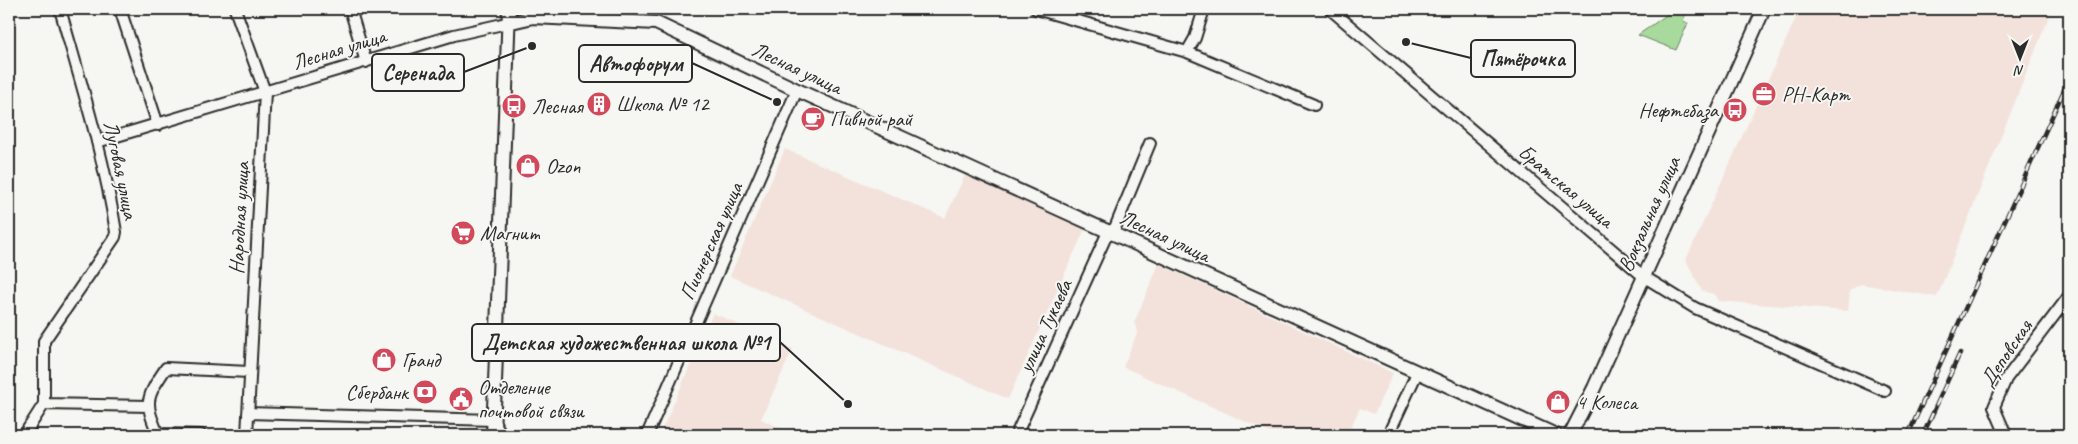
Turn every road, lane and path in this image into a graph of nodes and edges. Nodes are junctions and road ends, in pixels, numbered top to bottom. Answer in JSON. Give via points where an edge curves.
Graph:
{"nodes":[{"id":1,"x":60,"y":9,"type":"edge"},
{"id":2,"x":120,"y":9,"type":"edge"},
{"id":3,"x":235,"y":9,"type":"edge"},
{"id":4,"x":350,"y":9,"type":"edge"},
{"id":5,"x":509,"y":9,"type":"edge"},
{"id":6,"x":1036,"y":9,"type":"edge"},
{"id":7,"x":1204,"y":9,"type":"edge"},
{"id":8,"x":1330,"y":9,"type":"edge"},
{"id":9,"x":1764,"y":9,"type":"edge"},
{"id":10,"x":536,"y":13,"type":"edge"},
{"id":11,"x":507,"y":23,"type":"junction"},
{"id":12,"x":1187,"y":52,"type":"junction"},
{"id":13,"x":366,"y":62,"type":"junction"},
{"id":14,"x":797,"y":90,"type":"junction"},
{"id":15,"x":265,"y":92,"type":"junction"},
{"id":16,"x":1314,"y":105,"type":"dead end"},
{"id":17,"x":158,"y":124,"type":"junction"},
{"id":18,"x":98,"y":142,"type":"junction"},
{"id":19,"x":1150,"y":143,"type":"dead end"},
{"id":20,"x":1108,"y":232,"type":"junction"},
{"id":21,"x":1644,"y":276,"type":"junction"},
{"id":22,"x":2069,"y":296,"type":"edge"},
{"id":23,"x":250,"y":372,"type":"junction"},
{"id":24,"x":1416,"y":373,"type":"junction"},
{"id":25,"x":1885,"y":391,"type":"dead end"},
{"id":26,"x":44,"y":404,"type":"junction"},
{"id":27,"x":149,"y":406,"type":"junction"},
{"id":28,"x":248,"y":413,"type":"junction"},
{"id":29,"x":493,"y":420,"type":"junction"},
{"id":30,"x":24,"y":435,"type":"edge"},
{"id":31,"x":201,"y":435,"type":"edge"},
{"id":32,"x":247,"y":435,"type":"edge"},
{"id":33,"x":499,"y":435,"type":"edge"},
{"id":34,"x":647,"y":435,"type":"edge"},
{"id":35,"x":1016,"y":435,"type":"edge"},
{"id":36,"x":1388,"y":435,"type":"edge"},
{"id":37,"x":1556,"y":435,"type":"edge"},
{"id":38,"x":1570,"y":435,"type":"edge"},
{"id":39,"x":2006,"y":435,"type":"edge"}],
"edges":[{"from":1,"to":18,"type":"street","name":"Луговая улица"},
{"from":2,"to":17,"type":"street"},
{"from":3,"to":15,"type":"street","name":"Народная улица"},
{"from":4,"to":13,"type":"street"},
{"from":5,"to":11,"type":"main road"},
{"from":6,"to":12,"type":"street"},
{"from":7,"to":12,"type":"street"},
{"from":8,"to":21,"type":"street","name":"Братская улица"},
{"from":9,"to":21,"type":"main road","name":"Вокзальная улица"},
{"from":10,"to":11,"type":"main road","name":"Лесная улица"},
{"from":10,"to":14,"type":"main road","name":"Лесная улица","via":[[656,23]]},
{"from":11,"to":13,"type":"street","name":"Лесная улица","via":[[454,35]]},
{"from":11,"to":29,"type":"main road"},
{"from":12,"to":16,"type":"street"},
{"from":13,"to":15,"type":"street","name":"Лесная улица"},
{"from":14,"to":20,"type":"main road","name":"Лесная улица"},
{"from":14,"to":34,"type":"street","name":"Пионерская улица"},
{"from":15,"to":17,"type":"street","name":"Лесная улица"},
{"from":15,"to":23,"type":"street","name":"Народная улица"},
{"from":17,"to":18,"type":"street","name":"Лесная улица"},
{"from":18,"to":26,"type":"street","name":"Луговая улица","via":[[109,188],[115,237],[44,341]]},
{"from":19,"to":20,"type":"street","name":"улица Тукаева","via":[[1115,228]]},
{"from":20,"to":24,"type":"main road","name":"Лесная улица"},
{"from":20,"to":35,"type":"street","name":"улица Тукаева"},
{"from":21,"to":25,"type":"street","name":"Братская улица","via":[[1695,308]]},
{"from":21,"to":38,"type":"main road","name":"Вокзальная улица"},
{"from":22,"to":39,"type":"street","name":"Деповская","via":[[2006,379],[1994,407]]},
{"from":23,"to":27,"type":"street","via":[[166,368],[148,394]]},
{"from":23,"to":28,"type":"street","name":"Народная улица"},
{"from":24,"to":36,"type":"street"},
{"from":24,"to":37,"type":"main road","name":"Лесная улица"},
{"from":26,"to":27,"type":"street"},
{"from":26,"to":30,"type":"street"},
{"from":27,"to":31,"type":"street","via":[[158,434]]},
{"from":28,"to":29,"type":"street"},
{"from":28,"to":32,"type":"street","name":"Народная улица"},
{"from":29,"to":33,"type":"main road"}]}
